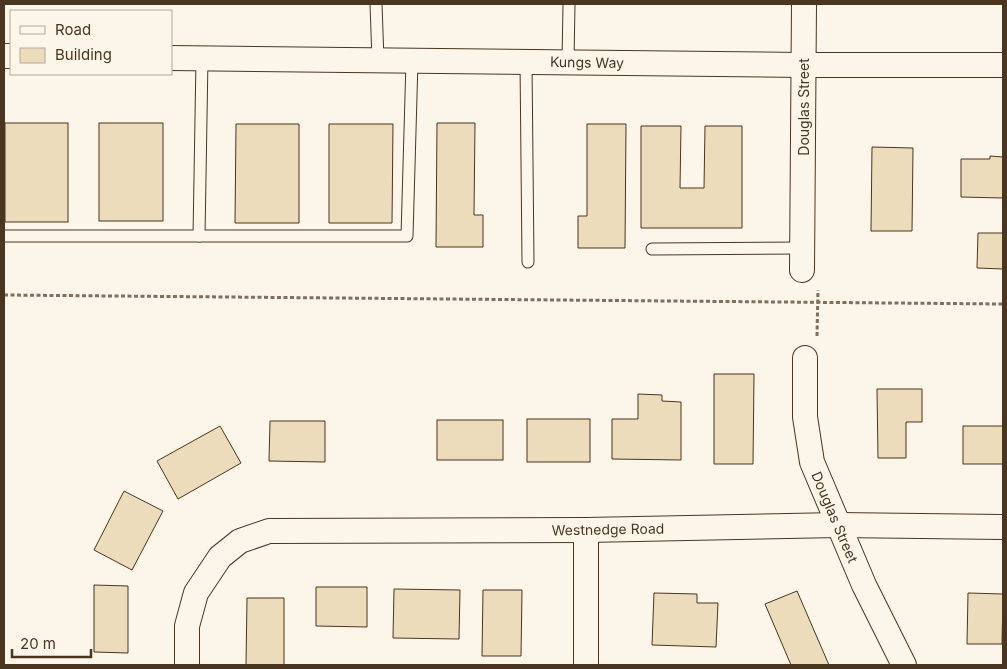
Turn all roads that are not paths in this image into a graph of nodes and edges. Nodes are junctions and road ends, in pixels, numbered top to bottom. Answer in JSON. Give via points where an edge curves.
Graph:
{"nodes":[{"id":1,"x":376,"y":4,"type":"edge"},
{"id":2,"x":569,"y":4,"type":"edge"},
{"id":3,"x":804,"y":4,"type":"edge"},
{"id":4,"x":172,"y":58,"type":"edge"},
{"id":5,"x":202,"y":59,"type":"junction"},
{"id":6,"x":378,"y":60,"type":"junction"},
{"id":7,"x":412,"y":61,"type":"junction"},
{"id":8,"x":526,"y":62,"type":"junction"},
{"id":9,"x":568,"y":62,"type":"junction"},
{"id":10,"x":804,"y":65,"type":"junction"},
{"id":11,"x":1003,"y":65,"type":"edge"},
{"id":12,"x":4,"y":236,"type":"edge"},
{"id":13,"x":198,"y":236,"type":"junction"},
{"id":14,"x":652,"y":249,"type":"dead end"},
{"id":15,"x":802,"y":259,"type":"joint"},
{"id":16,"x":528,"y":262,"type":"dead end"},
{"id":17,"x":805,"y":358,"type":"road end"},
{"id":18,"x":838,"y":525,"type":"junction"},
{"id":19,"x":1003,"y":527,"type":"edge"},
{"id":20,"x":586,"y":530,"type":"junction"},
{"id":21,"x":187,"y":665,"type":"edge"},
{"id":22,"x":586,"y":665,"type":"edge"},
{"id":23,"x":904,"y":665,"type":"edge"}],
"edges":[{"from":1,"to":6,"type":"lane"},
{"from":2,"to":9,"type":"lane"},
{"from":3,"to":10,"type":"street","name":"Douglas Street"},
{"from":4,"to":5,"type":"street","name":"Kungs Way"},
{"from":5,"to":6,"type":"street","name":"Kungs Way"},
{"from":5,"to":13,"type":"lane"},
{"from":6,"to":7,"type":"street","name":"Kungs Way"},
{"from":7,"to":8,"type":"street","name":"Kungs Way"},
{"from":7,"to":13,"type":"lane","via":[[407,236]]},
{"from":8,"to":9,"type":"street","name":"Kungs Way"},
{"from":8,"to":16,"type":"lane"},
{"from":9,"to":10,"type":"street","name":"Kungs Way"},
{"from":10,"to":11,"type":"street","name":"Kungs Way"},
{"from":10,"to":15,"type":"street","name":"Douglas Street"},
{"from":12,"to":13,"type":"lane"},
{"from":14,"to":15,"type":"lane"},
{"from":17,"to":18,"type":"street","name":"Douglas Street","via":[[805,417],[812,462]]},
{"from":18,"to":19,"type":"street","name":"Westnedge Road"},
{"from":18,"to":20,"type":"street","name":"Westnedge Road"},
{"from":18,"to":23,"type":"street","name":"Douglas Street"},
{"from":20,"to":21,"type":"street","name":"Westnedge Road","via":[[269,530],[240,541],[220,557],[196,593],[187,626]]},
{"from":20,"to":22,"type":"street"}]}
